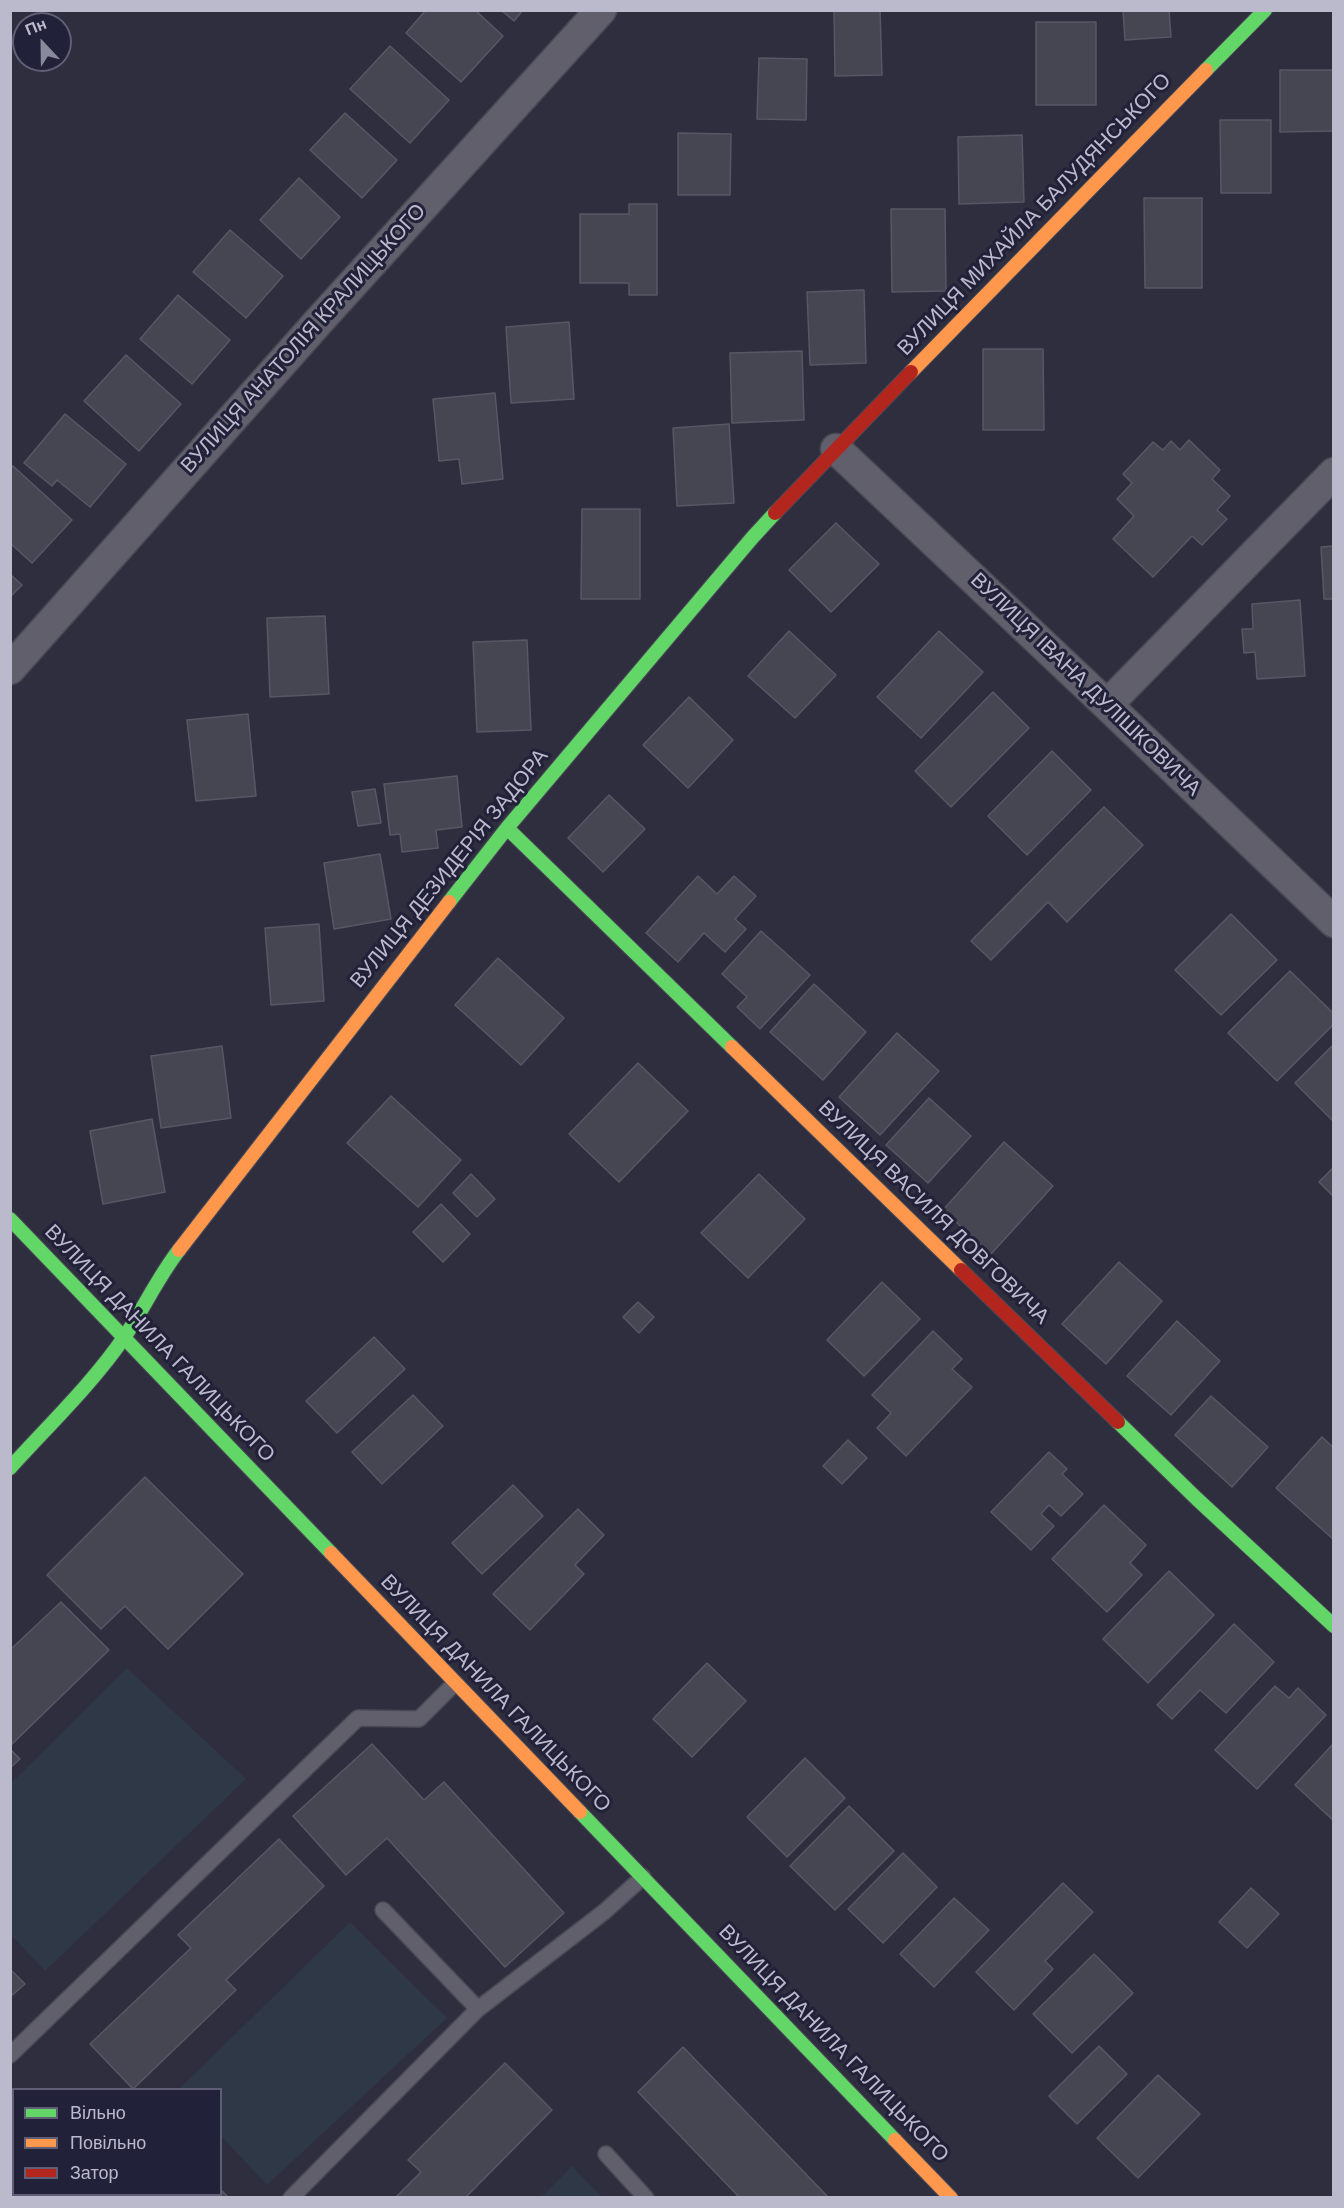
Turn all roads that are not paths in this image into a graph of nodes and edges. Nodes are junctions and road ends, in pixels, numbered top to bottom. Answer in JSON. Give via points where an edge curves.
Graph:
{"nodes":[{"id":1,"x":601,"y":10,"type":"edge"},
{"id":2,"x":1264,"y":10,"type":"edge"},
{"id":3,"x":836,"y":449,"type":"junction"},
{"id":4,"x":1334,"y":473,"type":"edge"},
{"id":5,"x":10,"y":669,"type":"edge"},
{"id":6,"x":1107,"y":705,"type":"junction"},
{"id":7,"x":507,"y":828,"type":"junction"},
{"id":8,"x":1334,"y":922,"type":"edge"},
{"id":9,"x":10,"y":1219,"type":"edge"},
{"id":10,"x":124,"y":1337,"type":"junction"},
{"id":11,"x":10,"y":1468,"type":"edge"},
{"id":12,"x":1334,"y":1626,"type":"edge"},
{"id":13,"x":455,"y":1683,"type":"junction"},
{"id":14,"x":643,"y":1877,"type":"junction"},
{"id":15,"x":383,"y":1910,"type":"dead end"},
{"id":16,"x":478,"y":2009,"type":"junction"},
{"id":17,"x":10,"y":2055,"type":"edge"},
{"id":18,"x":606,"y":2154,"type":"dead end"},
{"id":19,"x":291,"y":2198,"type":"edge"},
{"id":20,"x":646,"y":2198,"type":"edge"},
{"id":21,"x":951,"y":2198,"type":"edge"}],
"edges":[{"from":1,"to":5,"type":"street","name":"ВУЛИЦЯ АНАТОЛІЯ КРАЛИЦЬКОГО"},
{"from":2,"to":3,"type":"street","name":"ВУЛИЦЯ МИХАЙЛА БАЛУДЯНСЬКОГО"},
{"from":3,"to":6,"type":"street","name":"ВУЛИЦЯ ІВАНА ДУЛІШКОВИЧА"},
{"from":3,"to":7,"type":"street","name":"ВУЛИЦЯ ДЕЗИДЕРІЯ ЗАДОРА","via":[[752,538]]},
{"from":4,"to":6,"type":"street"},
{"from":6,"to":8,"type":"street","name":"ВУЛИЦЯ ІВАНА ДУЛІШКОВИЧА"},
{"from":7,"to":10,"type":"street","name":"ВУЛИЦЯ ДЕЗИДЕРІЯ ЗАДОРА","via":[[167,1266]]},
{"from":7,"to":12,"type":"street","name":"ВУЛИЦЯ ВАСИЛЯ ДОВГОВИЧА","via":[[1180,1483]]},
{"from":9,"to":10,"type":"street","name":"ВУЛИЦЯ ДАНИЛА ГАЛИЦЬКОГО"},
{"from":10,"to":11,"type":"street","name":"ВУЛИЦЯ ДЕЗИДЕРІЯ ЗАДОРА"},
{"from":10,"to":13,"type":"street","name":"ВУЛИЦЯ ДАНИЛА ГАЛИЦЬКОГО"},
{"from":13,"to":14,"type":"street","name":"ВУЛИЦЯ ДАНИЛА ГАЛИЦЬКОГО"},
{"from":13,"to":17,"type":"lane","via":[[419,1719],[358,1718]]},
{"from":14,"to":16,"type":"lane"},
{"from":14,"to":21,"type":"street","name":"ВУЛИЦЯ ДАНИЛА ГАЛИЦЬКОГО"},
{"from":15,"to":16,"type":"lane"},
{"from":16,"to":19,"type":"lane"},
{"from":18,"to":20,"type":"lane"}]}
